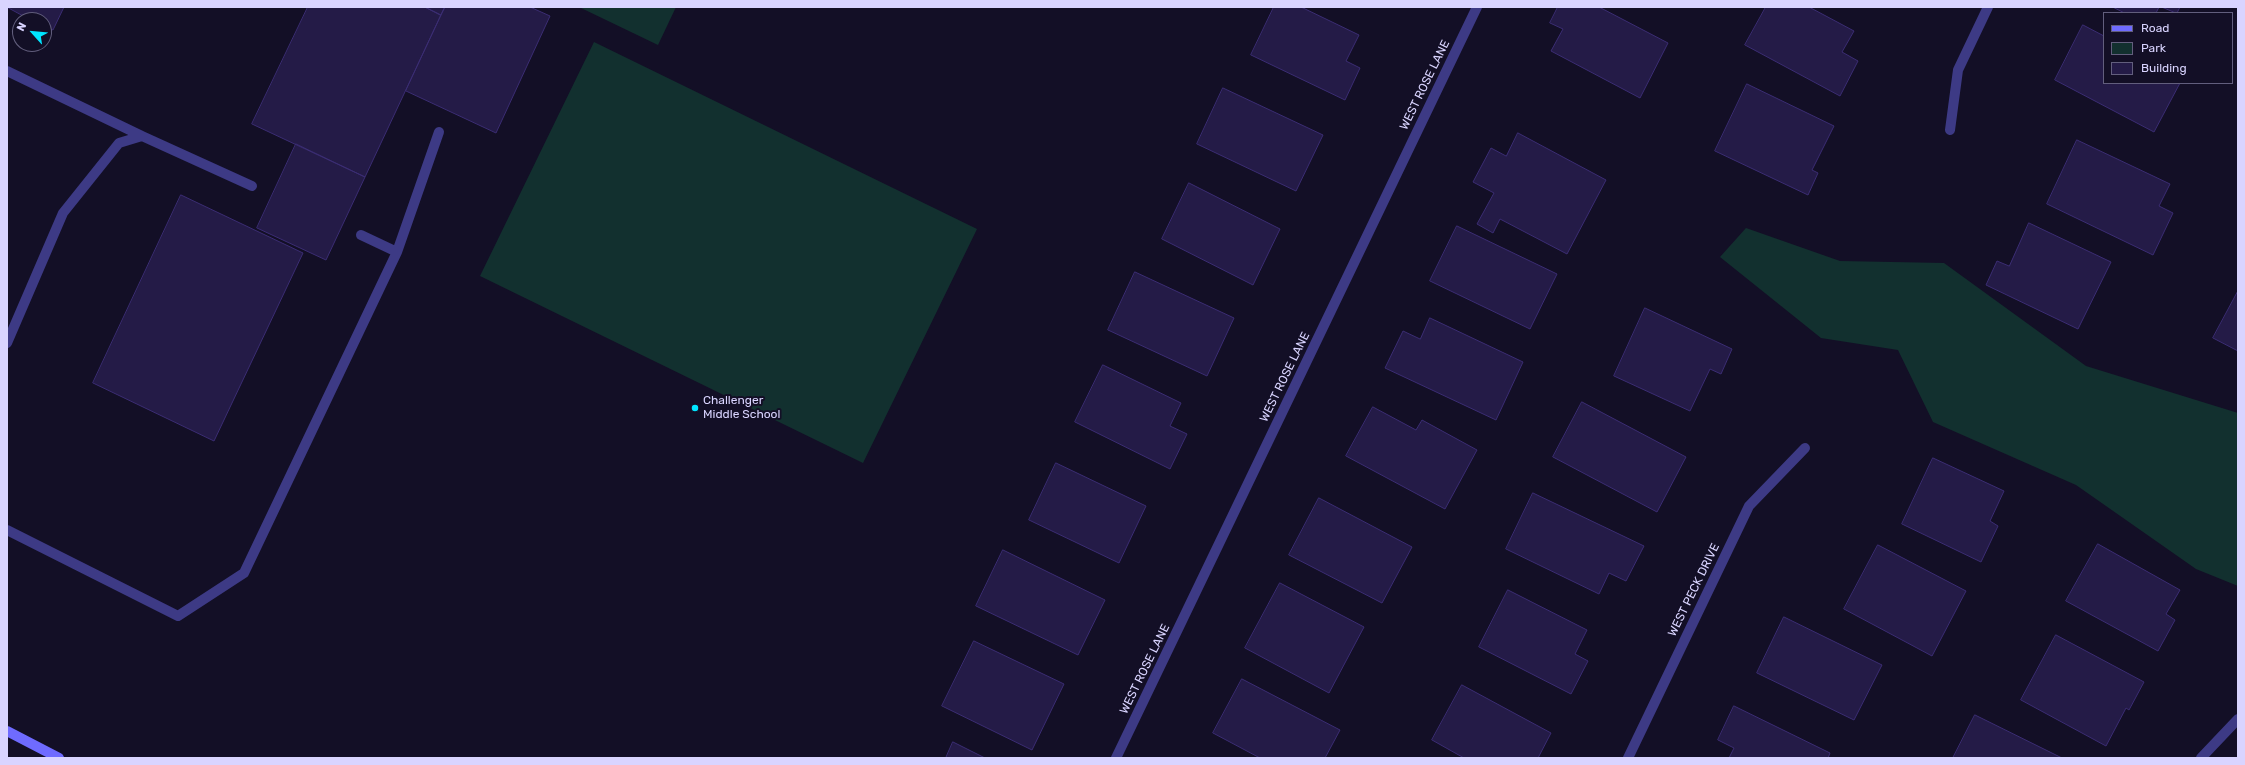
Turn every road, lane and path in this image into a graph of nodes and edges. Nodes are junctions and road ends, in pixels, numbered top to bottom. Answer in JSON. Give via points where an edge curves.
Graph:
{"nodes":[{"id":1,"x":1477,"y":7,"type":"edge"},
{"id":2,"x":1988,"y":7,"type":"edge"},
{"id":3,"x":7,"y":72,"type":"edge"},
{"id":4,"x":1950,"y":130,"type":"dead end"},
{"id":5,"x":439,"y":132,"type":"dead end"},
{"id":6,"x":142,"y":136,"type":"junction"},
{"id":7,"x":252,"y":186,"type":"dead end"},
{"id":8,"x":361,"y":235,"type":"dead end"},
{"id":9,"x":397,"y":252,"type":"junction"},
{"id":10,"x":7,"y":343,"type":"edge"},
{"id":11,"x":1805,"y":448,"type":"dead end"},
{"id":12,"x":7,"y":530,"type":"edge"},
{"id":13,"x":2238,"y":719,"type":"edge"},
{"id":14,"x":7,"y":731,"type":"edge"},
{"id":15,"x":59,"y":758,"type":"edge"},
{"id":16,"x":1116,"y":758,"type":"edge"},
{"id":17,"x":1628,"y":758,"type":"edge"},
{"id":18,"x":2201,"y":758,"type":"edge"}],
"edges":[{"from":1,"to":16,"type":"street","name":"WEST ROSE LANE"},
{"from":2,"to":4,"type":"street","via":[[1958,70]]},
{"from":3,"to":6,"type":"street"},
{"from":5,"to":9,"type":"street"},
{"from":6,"to":7,"type":"street"},
{"from":6,"to":10,"type":"street","via":[[119,143],[63,213]]},
{"from":8,"to":9,"type":"street"},
{"from":9,"to":12,"type":"street","via":[[244,573],[178,616]]},
{"from":11,"to":17,"type":"street","name":"WEST PECK DRIVE","via":[[1749,506]]},
{"from":13,"to":18,"type":"street"},
{"from":14,"to":15,"type":"street"}]}
